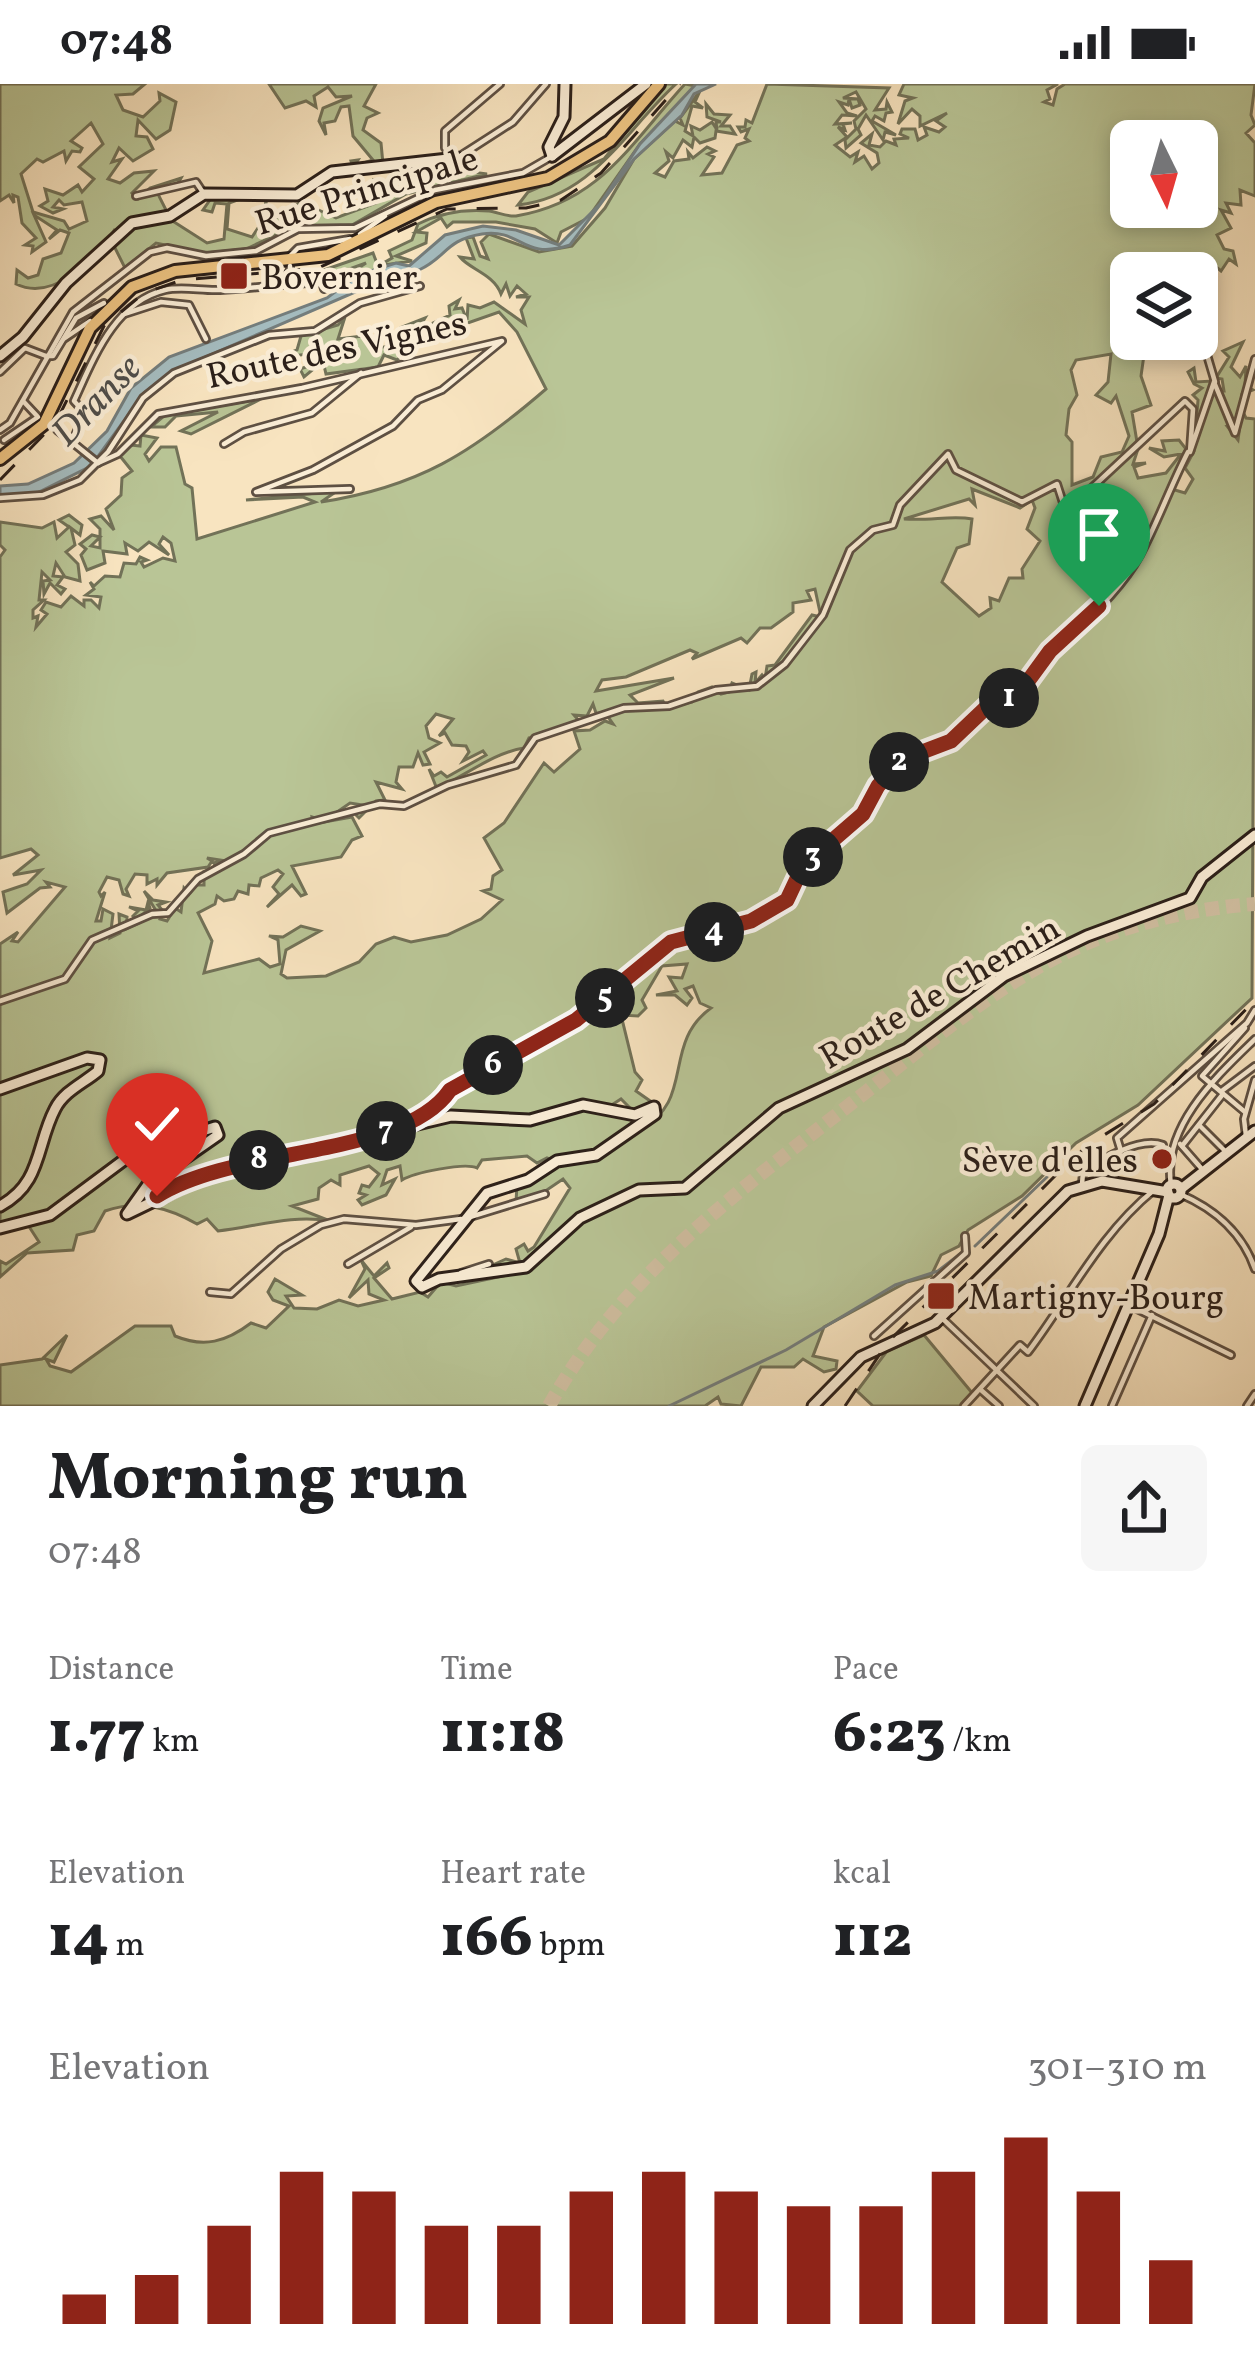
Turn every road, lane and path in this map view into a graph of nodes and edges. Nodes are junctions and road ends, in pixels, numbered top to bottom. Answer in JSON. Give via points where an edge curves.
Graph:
{"nodes":[{"id":1,"x":500,"y":84,"type":"edge"},
{"id":2,"x":533,"y":84,"type":"edge"},
{"id":3,"x":546,"y":84,"type":"edge"},
{"id":4,"x":565,"y":84,"type":"edge"},
{"id":5,"x":646,"y":84,"type":"edge"},
{"id":6,"x":659,"y":84,"type":"edge"},
{"id":7,"x":534,"y":98,"type":"junction"},
{"id":8,"x":554,"y":154,"type":"junction"},
{"id":9,"x":457,"y":158,"type":"junction"},
{"id":10,"x":204,"y":194,"type":"junction"},
{"id":11,"x":136,"y":196,"type":"dead end"},
{"id":12,"x":388,"y":212,"type":"junction"},
{"id":13,"x":290,"y":257,"type":"dead end"},
{"id":14,"x":420,"y":286,"type":"dead end"},
{"id":15,"x":324,"y":289,"type":"dead end"},
{"id":16,"x":102,"y":309,"type":"junction"},
{"id":17,"x":124,"y":314,"type":"junction"},
{"id":18,"x":64,"y":339,"type":"junction"},
{"id":19,"x":206,"y":339,"type":"dead end"},
{"id":20,"x":0,"y":356,"type":"edge"},
{"id":21,"x":46,"y":356,"type":"junction"},
{"id":22,"x":1255,"y":359,"type":"edge"},
{"id":23,"x":1209,"y":360,"type":"edge"},
{"id":24,"x":0,"y":372,"type":"edge"},
{"id":25,"x":361,"y":373,"type":"junction"},
{"id":26,"x":1215,"y":382,"type":"junction"},
{"id":27,"x":23,"y":401,"type":"junction"},
{"id":28,"x":39,"y":421,"type":"dead end"},
{"id":29,"x":0,"y":430,"type":"edge"},
{"id":30,"x":58,"y":430,"type":"dead end"},
{"id":31,"x":19,"y":432,"type":"junction"},
{"id":32,"x":4,"y":440,"type":"dead end"},
{"id":33,"x":73,"y":440,"type":"junction"},
{"id":34,"x":224,"y":444,"type":"dead end"},
{"id":35,"x":1188,"y":452,"type":"junction"},
{"id":36,"x":0,"y":459,"type":"edge"},
{"id":37,"x":97,"y":463,"type":"junction"},
{"id":38,"x":350,"y":488,"type":"dead end"},
{"id":39,"x":0,"y":498,"type":"edge"},
{"id":40,"x":1255,"y":835,"type":"edge"},
{"id":41,"x":0,"y":1001,"type":"edge"},
{"id":42,"x":1255,"y":1010,"type":"edge"},
{"id":43,"x":1247,"y":1023,"type":"junction"},
{"id":44,"x":1255,"y":1039,"type":"edge"},
{"id":45,"x":1255,"y":1066,"type":"edge"},
{"id":46,"x":1255,"y":1080,"type":"edge"},
{"id":47,"x":1211,"y":1084,"type":"junction"},
{"id":48,"x":0,"y":1089,"type":"edge"},
{"id":49,"x":1222,"y":1093,"type":"junction"},
{"id":50,"x":1245,"y":1112,"type":"junction"},
{"id":51,"x":1198,"y":1125,"type":"junction"},
{"id":52,"x":407,"y":1127,"type":"junction"},
{"id":53,"x":1251,"y":1134,"type":"edge"},
{"id":54,"x":1177,"y":1139,"type":"junction"},
{"id":55,"x":1163,"y":1145,"type":"dead end"},
{"id":56,"x":1182,"y":1146,"type":"junction"},
{"id":57,"x":1121,"y":1151,"type":"junction"},
{"id":58,"x":1225,"y":1151,"type":"junction"},
{"id":59,"x":1206,"y":1165,"type":"junction"},
{"id":60,"x":1082,"y":1184,"type":"junction"},
{"id":61,"x":1155,"y":1188,"type":"junction"},
{"id":62,"x":1174,"y":1190,"type":"junction"},
{"id":63,"x":545,"y":1194,"type":"dead end"},
{"id":64,"x":0,"y":1206,"type":"edge"},
{"id":65,"x":460,"y":1220,"type":"junction"},
{"id":66,"x":416,"y":1225,"type":"junction"},
{"id":67,"x":0,"y":1228,"type":"edge"},
{"id":68,"x":965,"y":1236,"type":"dead end"},
{"id":69,"x":348,"y":1264,"type":"dead end"},
{"id":70,"x":489,"y":1264,"type":"dead end"},
{"id":71,"x":1255,"y":1269,"type":"edge"},
{"id":72,"x":460,"y":1278,"type":"junction"},
{"id":73,"x":211,"y":1292,"type":"dead end"},
{"id":74,"x":1129,"y":1305,"type":"junction"},
{"id":75,"x":1152,"y":1315,"type":"junction"},
{"id":76,"x":939,"y":1316,"type":"junction"},
{"id":77,"x":874,"y":1336,"type":"dead end"},
{"id":78,"x":1231,"y":1355,"type":"dead end"},
{"id":79,"x":996,"y":1372,"type":"junction"},
{"id":80,"x":980,"y":1388,"type":"junction"},
{"id":81,"x":1255,"y":1394,"type":"edge"},
{"id":82,"x":1113,"y":1403,"type":"edge"},
{"id":83,"x":813,"y":1406,"type":"edge"},
{"id":84,"x":964,"y":1406,"type":"edge"},
{"id":85,"x":999,"y":1406,"type":"edge"},
{"id":86,"x":1034,"y":1406,"type":"edge"},
{"id":87,"x":1085,"y":1406,"type":"edge"},
{"id":88,"x":1123,"y":1406,"type":"edge"},
{"id":89,"x":1246,"y":1406,"type":"edge"}],
"edges":[{"from":1,"to":9,"type":"street","via":[[445,131],[445,148]]},
{"from":2,"to":7,"type":"street"},
{"from":3,"to":7,"type":"street"},
{"from":4,"to":8,"type":"street"},
{"from":5,"to":8,"type":"street","name":"Rue Principale"},
{"from":6,"to":16,"type":"main road","via":[[610,141],[560,173],[443,200],[328,255],[161,274]]},
{"from":7,"to":9,"type":"street","via":[[494,137]]},
{"from":8,"to":12,"type":"street","name":"Rue Principale","via":[[526,172],[435,190]]},
{"from":9,"to":10,"type":"street","via":[[335,171],[297,195]]},
{"from":10,"to":11,"type":"street","via":[[196,182]]},
{"from":10,"to":20,"type":"street","via":[[169,216],[124,228]]},
{"from":12,"to":13,"type":"street","via":[[355,237],[298,248]]},
{"from":12,"to":21,"type":"street","name":"Rue Principale","via":[[350,229],[304,228],[252,252],[154,250],[73,312]]},
{"from":14,"to":37,"type":"street","via":[[351,308],[315,331],[269,335],[169,376],[143,398]]},
{"from":15,"to":17,"type":"street","via":[[291,273],[167,290]]},
{"from":16,"to":18,"type":"street"},
{"from":16,"to":18,"type":"street","via":[[78,316]]},
{"from":16,"to":36,"type":"main road","via":[[50,415]]},
{"from":17,"to":19,"type":"street","via":[[161,302],[189,305]]},
{"from":17,"to":33,"type":"street","via":[[74,401],[86,413]]},
{"from":18,"to":21,"type":"street","name":"Rue Principale"},
{"from":21,"to":24,"type":"street","via":[[27,347]]},
{"from":21,"to":27,"type":"street","name":"Rue Principale"},
{"from":22,"to":26,"type":"street","via":[[1235,433]]},
{"from":23,"to":26,"type":"street"},
{"from":25,"to":34,"type":"street","via":[[308,416]]},
{"from":25,"to":37,"type":"street","name":"Route des Vignes","via":[[158,414],[118,454]]},
{"from":25,"to":38,"type":"street","name":"Route des Vignes","via":[[503,343],[417,401],[393,427],[256,493]]},
{"from":26,"to":35,"type":"street"},
{"from":27,"to":29,"type":"street","name":"Rue Principale"},
{"from":27,"to":31,"type":"street","via":[[38,417]]},
{"from":28,"to":31,"type":"street"},
{"from":30,"to":33,"type":"street"},
{"from":31,"to":32,"type":"street"},
{"from":33,"to":37,"type":"street"},
{"from":35,"to":41,"type":"street","via":[[1193,412],[1184,401],[1066,512],[1057,484],[1022,502],[956,470],[948,454],[900,505],[893,525],[850,550],[823,615],[757,686],[624,708],[535,738],[514,766],[404,806],[383,804],[268,833],[198,879],[168,913],[91,941],[65,979]]},
{"from":35,"to":52,"type":"street","via":[[1141,554],[1101,604],[1017,696],[993,701],[951,741],[901,760],[863,814],[803,866],[787,900],[751,921],[671,942],[576,1020],[450,1090]]},
{"from":37,"to":39,"type":"street","name":"Route des Vignes","via":[[49,493]]},
{"from":40,"to":72,"type":"street","name":"Route de Chemin","via":[[1187,899],[1008,973],[902,1052],[781,1106],[686,1188],[637,1191],[578,1219],[529,1266]]},
{"from":42,"to":43,"type":"street"},
{"from":43,"to":47,"type":"street","via":[[1202,1076]]},
{"from":43,"to":57,"type":"street","via":[[1123,1130]]},
{"from":44,"to":47,"type":"street"},
{"from":45,"to":49,"type":"street"},
{"from":46,"to":50,"type":"street"},
{"from":47,"to":49,"type":"street"},
{"from":47,"to":54,"type":"street"},
{"from":48,"to":64,"type":"street","via":[[100,1060],[95,1074],[56,1106],[24,1189]]},
{"from":49,"to":50,"type":"street"},
{"from":49,"to":51,"type":"street"},
{"from":50,"to":53,"type":"street"},
{"from":51,"to":56,"type":"street"},
{"from":51,"to":58,"type":"street"},
{"from":52,"to":65,"type":"street","name":"Route de Chemin","via":[[465,1114],[530,1120],[583,1105],[656,1112],[596,1155],[557,1161],[490,1191]]},
{"from":52,"to":67,"type":"street","via":[[209,1174],[127,1213],[146,1185],[218,1135],[215,1127],[129,1155],[50,1215]]},
{"from":53,"to":58,"type":"street"},
{"from":54,"to":56,"type":"street"},
{"from":54,"to":62,"type":"street"},
{"from":55,"to":57,"type":"street"},
{"from":56,"to":59,"type":"street"},
{"from":57,"to":60,"type":"street","via":[[1083,1174]]},
{"from":58,"to":59,"type":"street"},
{"from":59,"to":62,"type":"street"},
{"from":60,"to":61,"type":"street"},
{"from":60,"to":76,"type":"street"},
{"from":61,"to":62,"type":"street"},
{"from":61,"to":79,"type":"street","via":[[1077,1274],[1028,1352],[1020,1346]]},
{"from":62,"to":71,"type":"street","via":[[1220,1217]]},
{"from":62,"to":74,"type":"street"},
{"from":63,"to":65,"type":"street"},
{"from":65,"to":66,"type":"street"},
{"from":65,"to":72,"type":"street","name":"Route de Chemin","via":[[416,1281],[422,1287]]},
{"from":66,"to":69,"type":"street"},
{"from":66,"to":73,"type":"street","via":[[322,1225],[231,1294]]},
{"from":68,"to":77,"type":"street","via":[[966,1253]]},
{"from":70,"to":72,"type":"street"},
{"from":74,"to":75,"type":"street"},
{"from":74,"to":87,"type":"street"},
{"from":75,"to":78,"type":"street"},
{"from":75,"to":82,"type":"street"},
{"from":76,"to":79,"type":"street"},
{"from":76,"to":83,"type":"street","via":[[861,1357]]},
{"from":79,"to":80,"type":"street"},
{"from":79,"to":86,"type":"street"},
{"from":80,"to":84,"type":"street"},
{"from":80,"to":85,"type":"street"},
{"from":81,"to":89,"type":"street"},
{"from":82,"to":88,"type":"street"}]}
